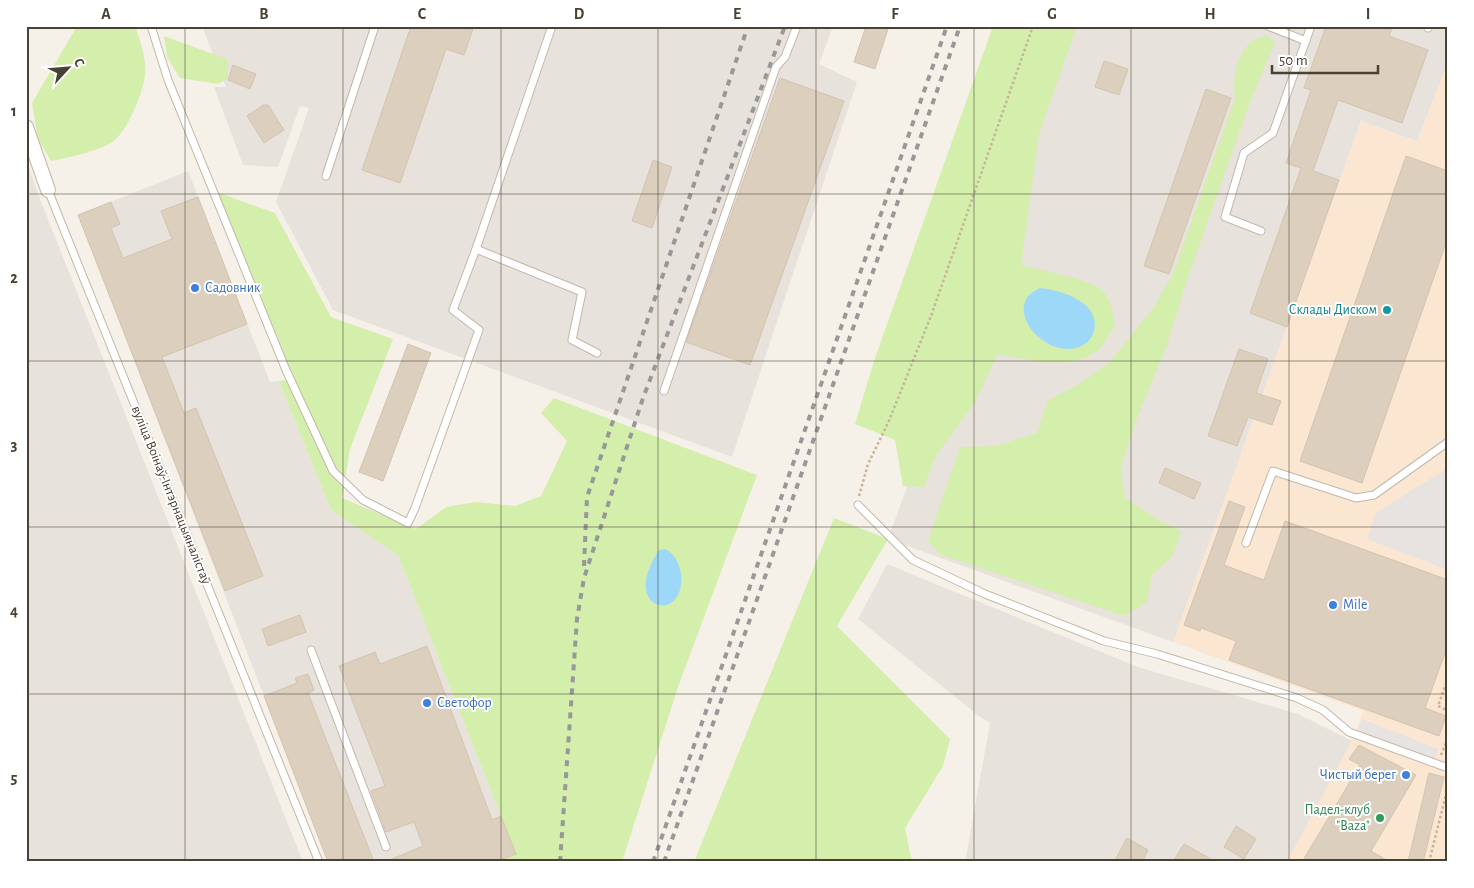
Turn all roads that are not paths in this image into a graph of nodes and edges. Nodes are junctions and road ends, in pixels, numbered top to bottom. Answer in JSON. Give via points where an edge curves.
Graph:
{"nodes":[{"id":1,"x":151,"y":26,"type":"edge"},
{"id":2,"x":375,"y":26,"type":"edge"},
{"id":3,"x":552,"y":26,"type":"edge"},
{"id":4,"x":797,"y":26,"type":"edge"},
{"id":5,"x":1268,"y":26,"type":"edge"},
{"id":6,"x":1311,"y":26,"type":"edge"},
{"id":7,"x":1306,"y":41,"type":"junction"},
{"id":8,"x":26,"y":126,"type":"edge"},
{"id":9,"x":326,"y":176,"type":"dead end"},
{"id":10,"x":48,"y":190,"type":"joint"},
{"id":11,"x":1261,"y":231,"type":"dead end"},
{"id":12,"x":476,"y":249,"type":"junction"},
{"id":13,"x":597,"y":353,"type":"dead end"},
{"id":14,"x":664,"y":391,"type":"dead end"},
{"id":15,"x":1448,"y":442,"type":"edge"},
{"id":16,"x":858,"y":505,"type":"road end"},
{"id":17,"x":1246,"y":543,"type":"dead end"},
{"id":18,"x":311,"y":650,"type":"dead end"},
{"id":19,"x":1448,"y":768,"type":"edge"},
{"id":20,"x":386,"y":847,"type":"dead end"},
{"id":21,"x":319,"y":862,"type":"edge"}],
"edges":[{"from":1,"to":12,"type":"lane","via":[[168,80],[282,361],[333,471],[363,500],[408,523],[479,330],[453,310]]},
{"from":2,"to":9,"type":"lane"},
{"from":3,"to":12,"type":"lane"},
{"from":4,"to":14,"type":"lane","via":[[786,57],[776,67]]},
{"from":5,"to":7,"type":"lane"},
{"from":6,"to":7,"type":"lane"},
{"from":7,"to":11,"type":"lane","via":[[1273,133],[1244,153],[1225,217]]},
{"from":8,"to":10,"type":"street","name":"вуліца Воінаў-Інтэрнацыяналістаў"},
{"from":10,"to":21,"type":"lane","name":"вуліца Воінаў-Інтэрнацыяналістаў"},
{"from":12,"to":13,"type":"lane","via":[[582,292],[572,340]]},
{"from":15,"to":17,"type":"lane","via":[[1374,494],[1356,498],[1273,471]]},
{"from":16,"to":19,"type":"lane","via":[[913,560],[985,594],[1104,641],[1157,654],[1297,698],[1323,710],[1349,732]]},
{"from":18,"to":20,"type":"lane"}]}
